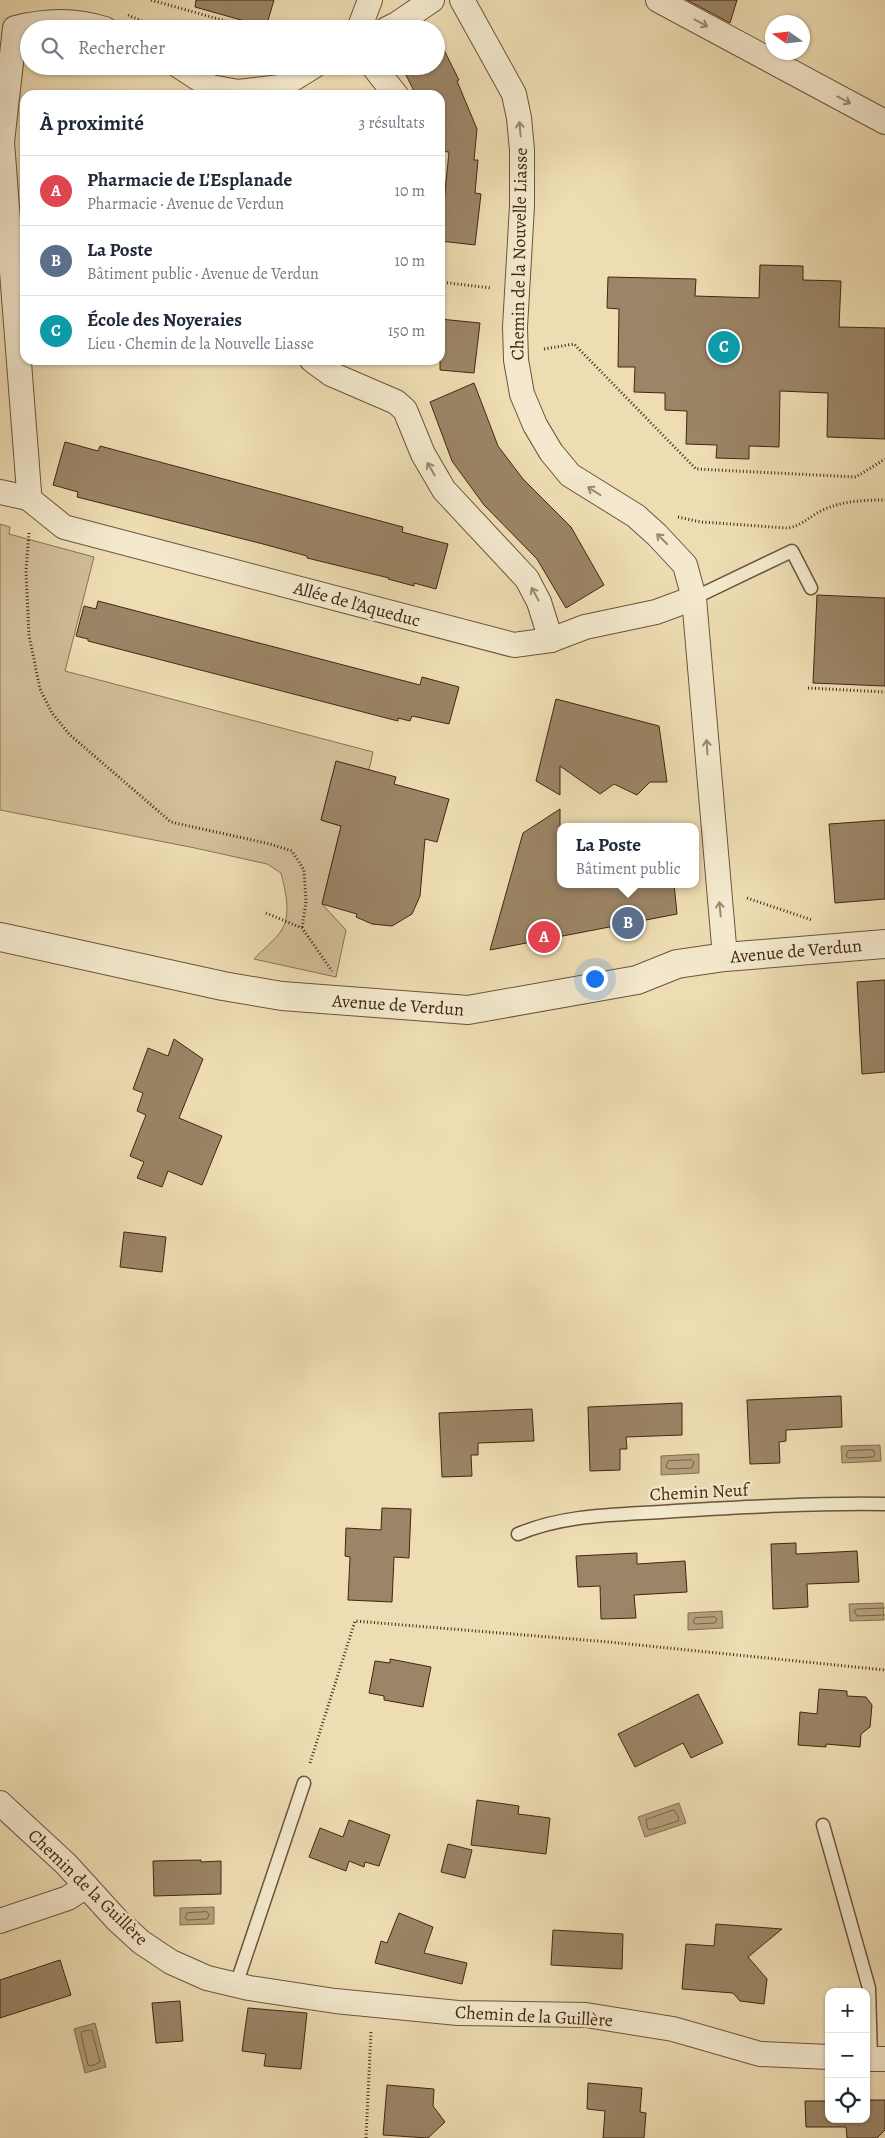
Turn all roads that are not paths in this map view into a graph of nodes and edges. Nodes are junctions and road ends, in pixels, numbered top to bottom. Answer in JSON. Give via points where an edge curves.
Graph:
{"nodes":[{"id":1,"x":370,"y":0,"type":"edge"},
{"id":2,"x":432,"y":0,"type":"edge"},
{"id":3,"x":462,"y":0,"type":"edge"},
{"id":4,"x":658,"y":0,"type":"edge"},
{"id":5,"x":363,"y":20,"type":"edge"},
{"id":6,"x":404,"y":20,"type":"edge"},
{"id":7,"x":20,"y":25,"type":"edge"},
{"id":8,"x":193,"y":75,"type":"edge"},
{"id":9,"x":299,"y":75,"type":"edge"},
{"id":10,"x":380,"y":75,"type":"edge"},
{"id":11,"x":227,"y":90,"type":"edge"},
{"id":12,"x":255,"y":90,"type":"edge"},
{"id":13,"x":392,"y":90,"type":"edge"},
{"id":14,"x":885,"y":122,"type":"edge"},
{"id":15,"x":319,"y":365,"type":"edge"},
{"id":16,"x":0,"y":492,"type":"edge"},
{"id":17,"x":28,"y":498,"type":"junction"},
{"id":18,"x":811,"y":588,"type":"dead end"},
{"id":19,"x":694,"y":598,"type":"junction"},
{"id":20,"x":551,"y":640,"type":"junction"},
{"id":21,"x":0,"y":937,"type":"edge"},
{"id":22,"x":885,"y":944,"type":"edge"},
{"id":23,"x":725,"y":957,"type":"junction"},
{"id":24,"x":885,"y":1504,"type":"edge"},
{"id":25,"x":518,"y":1534,"type":"dead end"},
{"id":26,"x":304,"y":1783,"type":"road end"},
{"id":27,"x":0,"y":1803,"type":"edge"},
{"id":28,"x":823,"y":1825,"type":"dead end"},
{"id":29,"x":86,"y":1886,"type":"junction"},
{"id":30,"x":0,"y":1921,"type":"edge"},
{"id":31,"x":236,"y":1985,"type":"junction"},
{"id":32,"x":825,"y":2057,"type":"edge"},
{"id":33,"x":874,"y":2059,"type":"edge"}],
"edges":[{"from":1,"to":5,"type":"street"},
{"from":2,"to":6,"type":"street"},
{"from":19,"to":3,"type":"street","name":"Chemin de la Nouvelle Liasse","one_way":true,"via":[[685,565],[636,516],[570,476],[534,425],[522,394],[516,360],[522,206],[519,118],[514,94]]},
{"from":4,"to":14,"type":"street","one_way":true},
{"from":7,"to":17,"type":"street","via":[[10,27],[2,142]]},
{"from":8,"to":11,"type":"street","via":[[211,87]]},
{"from":9,"to":12,"type":"street","via":[[280,87]]},
{"from":10,"to":13,"type":"street"},
{"from":20,"to":15,"type":"street","one_way":true,"via":[[539,602],[527,579],[444,490],[423,454],[405,410],[396,402],[331,374]]},
{"from":16,"to":17,"type":"street"},
{"from":17,"to":20,"type":"street","name":"Allée de l'Aqueduc","via":[[67,528],[514,645]]},
{"from":18,"to":19,"type":"lane","via":[[792,551]]},
{"from":19,"to":20,"type":"street","name":"Allée de l'Aqueduc","via":[[656,612],[585,627]]},
{"from":23,"to":19,"type":"street","name":"Chemin de la Nouvelle Liasse","one_way":true},
{"from":21,"to":23,"type":"street","name":"Avenue de Verdun","via":[[282,996],[468,1010],[638,980],[677,964]]},
{"from":22,"to":23,"type":"street","name":"Avenue de Verdun"},
{"from":24,"to":25,"type":"lane","name":"Chemin Neuf","via":[[739,1507],[574,1518],[542,1524]]},
{"from":26,"to":31,"type":"lane"},
{"from":27,"to":29,"type":"street","name":"Chemin de la Guillère"},
{"from":28,"to":33,"type":"lane","via":[[869,1988]]},
{"from":29,"to":30,"type":"street","via":[[68,1898]]},
{"from":29,"to":31,"type":"street","name":"Chemin de la Guillère","via":[[141,1942],[171,1962],[207,1978]]},
{"from":31,"to":32,"type":"street","name":"Chemin de la Guillère","via":[[278,1993],[458,2012],[586,2015],[672,2029],[760,2054]]}]}
